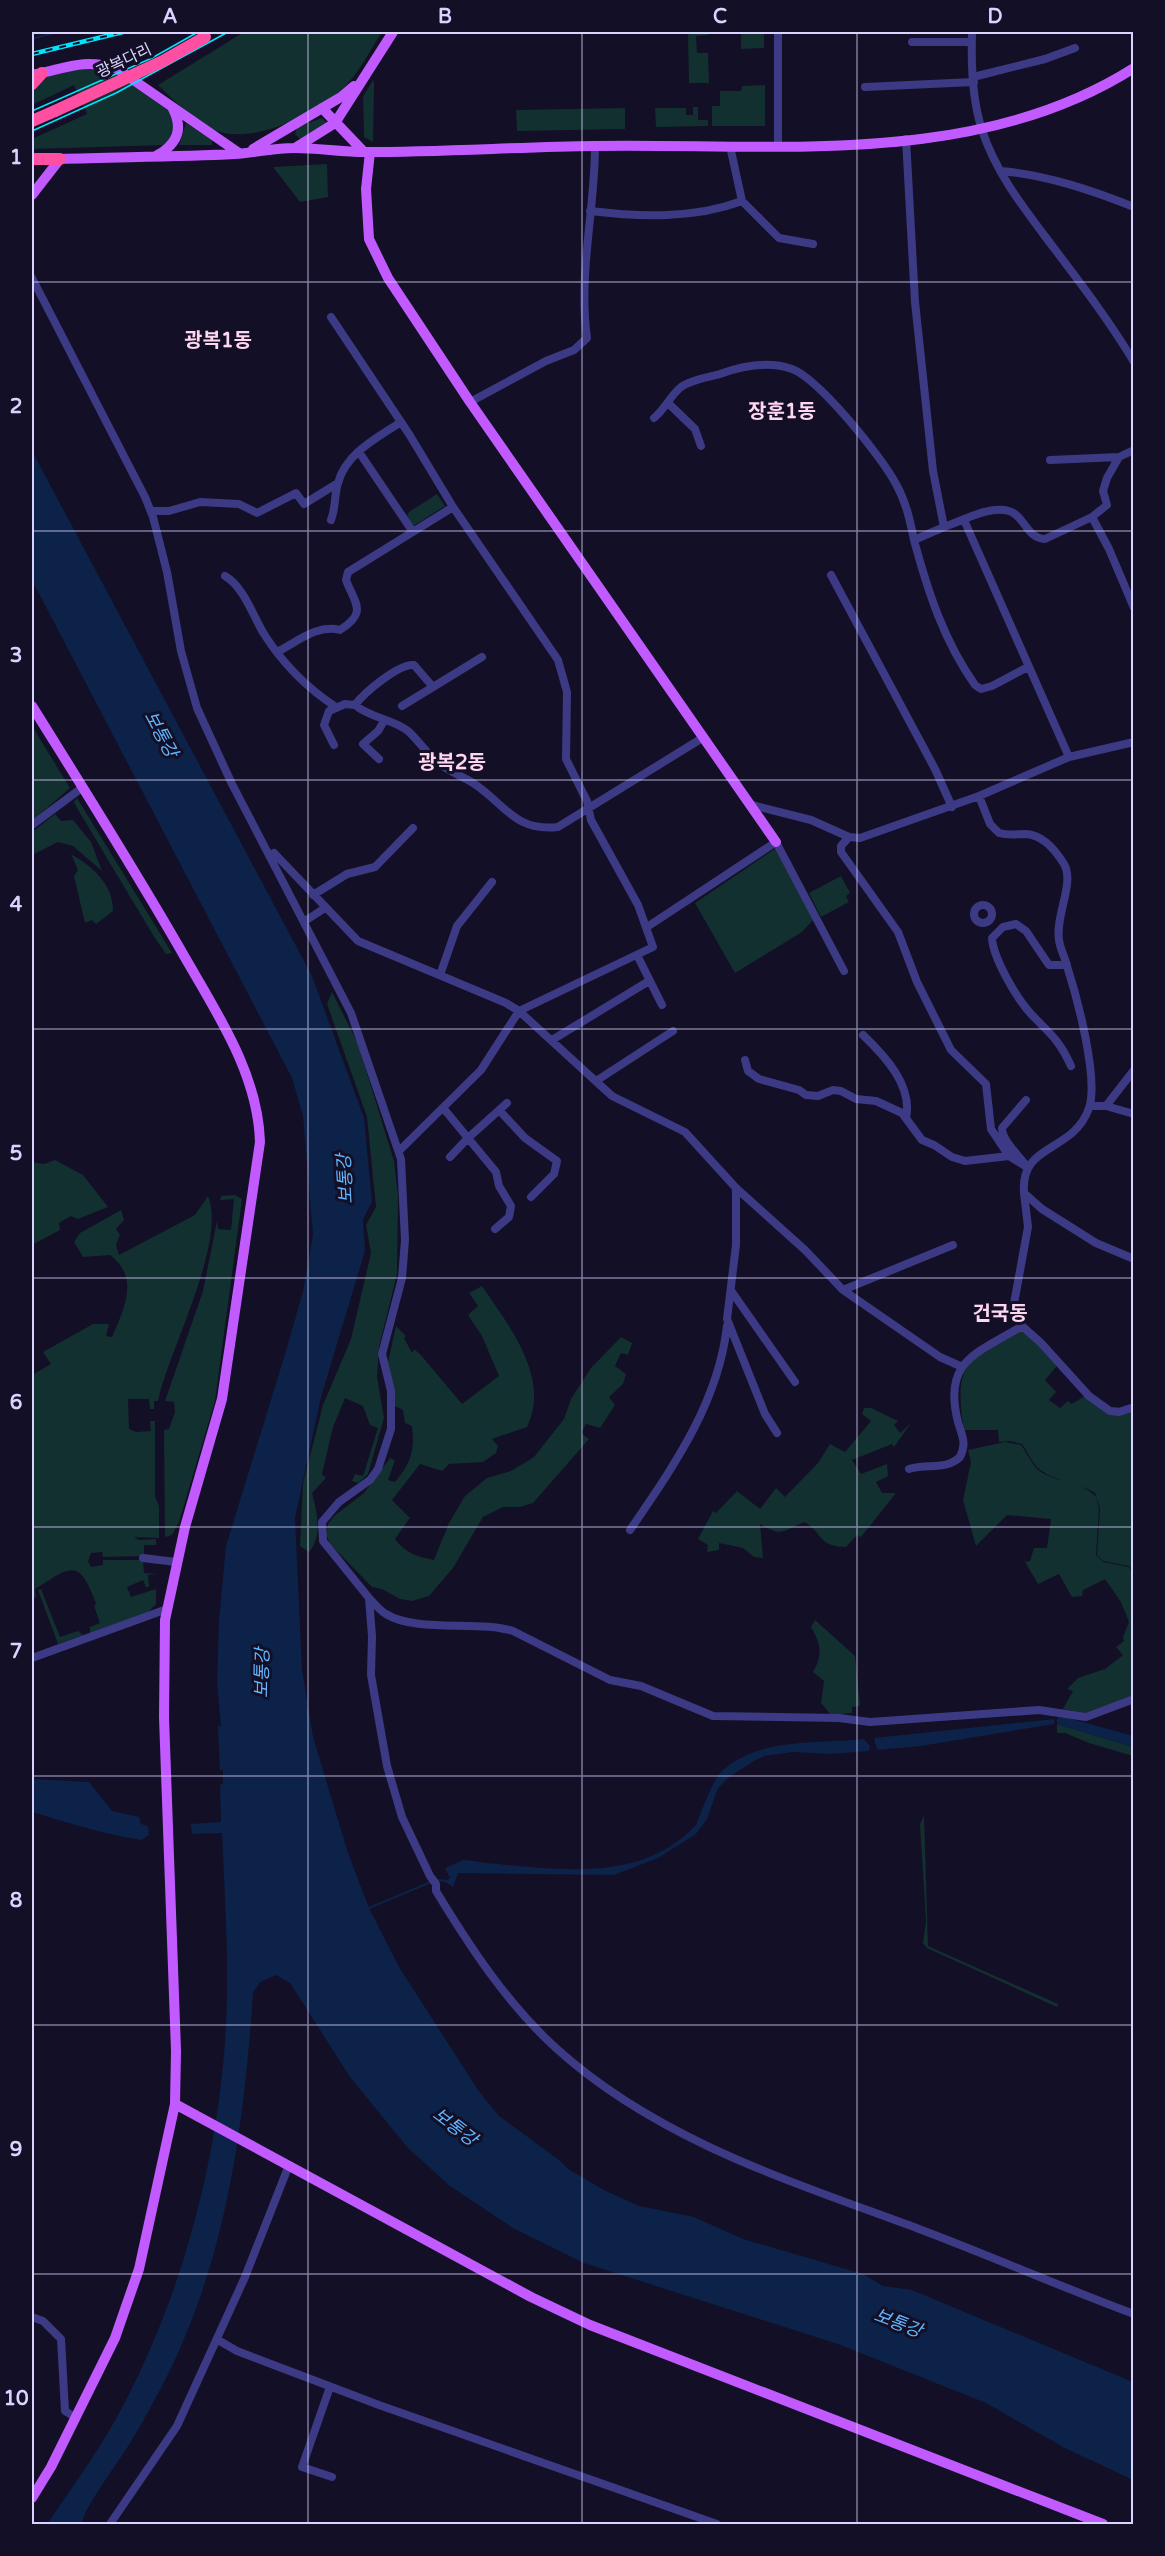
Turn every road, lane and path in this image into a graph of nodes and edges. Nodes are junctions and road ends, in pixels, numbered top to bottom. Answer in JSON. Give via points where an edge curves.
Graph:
{"nodes":[{"id":1,"x":393,"y":32,"type":"edge"},
{"id":2,"x":778,"y":32,"type":"edge"},
{"id":3,"x":209,"y":34,"type":"edge"},
{"id":4,"x":912,"y":42,"type":"dead end"},
{"id":5,"x":1075,"y":48,"type":"dead end"},
{"id":6,"x":1134,"y":68,"type":"edge"},
{"id":7,"x":37,"y":74,"type":"edge"},
{"id":8,"x":364,"y":78,"type":"junction"},
{"id":9,"x":974,"y":80,"type":"junction"},
{"id":10,"x":32,"y":84,"type":"edge"},
{"id":11,"x":865,"y":87,"type":"dead end"},
{"id":12,"x":172,"y":107,"type":"junction"},
{"id":13,"x":322,"y":108,"type":"junction"},
{"id":14,"x":32,"y":121,"type":"edge"},
{"id":15,"x":335,"y":123,"type":"junction"},
{"id":16,"x":981,"y":128,"type":"junction"},
{"id":17,"x":282,"y":133,"type":"junction"},
{"id":18,"x":906,"y":139,"type":"junction"},
{"id":19,"x":595,"y":146,"type":"junction"},
{"id":20,"x":730,"y":146,"type":"junction"},
{"id":21,"x":778,"y":146,"type":"junction"},
{"id":22,"x":295,"y":148,"type":"junction"},
{"id":23,"x":245,"y":152,"type":"junction"},
{"id":24,"x":367,"y":152,"type":"junction"},
{"id":25,"x":156,"y":156,"type":"junction"},
{"id":26,"x":32,"y":159,"type":"edge"},
{"id":27,"x":60,"y":159,"type":"junction"},
{"id":28,"x":1001,"y":171,"type":"junction"},
{"id":29,"x":32,"y":195,"type":"edge"},
{"id":30,"x":742,"y":201,"type":"junction"},
{"id":31,"x":1134,"y":207,"type":"edge"},
{"id":32,"x":590,"y":211,"type":"junction"},
{"id":33,"x":813,"y":244,"type":"dead end"},
{"id":34,"x":32,"y":278,"type":"edge"},
{"id":35,"x":330,"y":317,"type":"dead end"},
{"id":36,"x":1134,"y":362,"type":"edge"},
{"id":37,"x":470,"y":402,"type":"junction"},
{"id":38,"x":668,"y":403,"type":"junction"},
{"id":39,"x":654,"y":418,"type":"dead end"},
{"id":40,"x":401,"y":422,"type":"junction"},
{"id":41,"x":701,"y":446,"type":"dead end"},
{"id":42,"x":1134,"y":450,"type":"edge"},
{"id":43,"x":359,"y":452,"type":"junction"},
{"id":44,"x":1119,"y":457,"type":"junction"},
{"id":45,"x":1050,"y":460,"type":"dead end"},
{"id":46,"x":338,"y":483,"type":"junction"},
{"id":47,"x":453,"y":507,"type":"junction"},
{"id":48,"x":151,"y":512,"type":"junction"},
{"id":49,"x":1092,"y":517,"type":"junction"},
{"id":50,"x":331,"y":520,"type":"dead end"},
{"id":51,"x":964,"y":520,"type":"junction"},
{"id":52,"x":944,"y":527,"type":"junction"},
{"id":53,"x":413,"y":532,"type":"junction"},
{"id":54,"x":914,"y":540,"type":"junction"},
{"id":55,"x":831,"y":575,"type":"dead end"},
{"id":56,"x":225,"y":576,"type":"dead end"},
{"id":57,"x":1134,"y":608,"type":"edge"},
{"id":58,"x":277,"y":652,"type":"junction"},
{"id":59,"x":482,"y":657,"type":"dead end"},
{"id":60,"x":1028,"y":667,"type":"junction"},
{"id":61,"x":433,"y":687,"type":"junction"},
{"id":62,"x":355,"y":705,"type":"junction"},
{"id":63,"x":32,"y":706,"type":"edge"},
{"id":64,"x":402,"y":706,"type":"dead end"},
{"id":65,"x":336,"y":707,"type":"junction"},
{"id":66,"x":384,"y":721,"type":"junction"},
{"id":67,"x":704,"y":737,"type":"junction"},
{"id":68,"x":1134,"y":742,"type":"edge"},
{"id":69,"x":334,"y":746,"type":"dead end"},
{"id":70,"x":1069,"y":757,"type":"junction"},
{"id":71,"x":379,"y":759,"type":"dead end"},
{"id":72,"x":83,"y":787,"type":"junction"},
{"id":73,"x":979,"y":796,"type":"junction"},
{"id":74,"x":752,"y":805,"type":"junction"},
{"id":75,"x":588,"y":807,"type":"junction"},
{"id":76,"x":952,"y":807,"type":"junction"},
{"id":77,"x":32,"y":825,"type":"edge"},
{"id":78,"x":413,"y":828,"type":"dead end"},
{"id":79,"x":849,"y":837,"type":"junction"},
{"id":80,"x":776,"y":842,"type":"junction"},
{"id":81,"x":265,"y":844,"type":"junction"},
{"id":82,"x":492,"y":882,"type":"dead end"},
{"id":83,"x":313,"y":895,"type":"junction"},
{"id":84,"x":325,"y":908,"type":"junction"},
{"id":85,"x":305,"y":921,"type":"junction"},
{"id":86,"x":990,"y":921,"type":"dead end"},
{"id":87,"x":646,"y":927,"type":"junction"},
{"id":88,"x":998,"y":930,"type":"junction"},
{"id":89,"x":637,"y":955,"type":"junction"},
{"id":90,"x":1067,"y":965,"type":"junction"},
{"id":91,"x":844,"y":971,"type":"dead end"},
{"id":92,"x":440,"y":975,"type":"junction"},
{"id":93,"x":649,"y":981,"type":"junction"},
{"id":94,"x":662,"y":1005,"type":"dead end"},
{"id":95,"x":519,"y":1011,"type":"junction"},
{"id":96,"x":673,"y":1031,"type":"dead end"},
{"id":97,"x":863,"y":1035,"type":"dead end"},
{"id":98,"x":552,"y":1040,"type":"junction"},
{"id":99,"x":745,"y":1060,"type":"dead end"},
{"id":100,"x":1071,"y":1066,"type":"dead end"},
{"id":101,"x":1134,"y":1070,"type":"edge"},
{"id":102,"x":596,"y":1081,"type":"junction"},
{"id":103,"x":1026,"y":1100,"type":"dead end"},
{"id":104,"x":507,"y":1103,"type":"dead end"},
{"id":105,"x":1089,"y":1106,"type":"junction"},
{"id":106,"x":1106,"y":1106,"type":"junction"},
{"id":107,"x":444,"y":1109,"type":"junction"},
{"id":108,"x":499,"y":1110,"type":"junction"},
{"id":109,"x":1134,"y":1114,"type":"edge"},
{"id":110,"x":906,"y":1118,"type":"junction"},
{"id":111,"x":468,"y":1138,"type":"junction"},
{"id":112,"x":399,"y":1151,"type":"junction"},
{"id":113,"x":1009,"y":1156,"type":"junction"},
{"id":114,"x":450,"y":1157,"type":"dead end"},
{"id":115,"x":1027,"y":1167,"type":"junction"},
{"id":116,"x":736,"y":1188,"type":"junction"},
{"id":117,"x":1024,"y":1193,"type":"junction"},
{"id":118,"x":531,"y":1197,"type":"dead end"},
{"id":119,"x":495,"y":1229,"type":"dead end"},
{"id":120,"x":952,"y":1245,"type":"dead end"},
{"id":121,"x":1134,"y":1259,"type":"edge"},
{"id":122,"x":843,"y":1290,"type":"junction"},
{"id":123,"x":732,"y":1292,"type":"junction"},
{"id":124,"x":727,"y":1319,"type":"junction"},
{"id":125,"x":1022,"y":1326,"type":"junction"},
{"id":126,"x":960,"y":1366,"type":"junction"},
{"id":127,"x":795,"y":1382,"type":"dead end"},
{"id":128,"x":1134,"y":1407,"type":"edge"},
{"id":129,"x":777,"y":1433,"type":"dead end"},
{"id":130,"x":909,"y":1469,"type":"dead end"},
{"id":131,"x":630,"y":1530,"type":"dead end"},
{"id":132,"x":143,"y":1558,"type":"dead end"},
{"id":133,"x":176,"y":1562,"type":"junction"},
{"id":134,"x":369,"y":1598,"type":"junction"},
{"id":135,"x":167,"y":1609,"type":"junction"},
{"id":136,"x":32,"y":1658,"type":"edge"},
{"id":137,"x":1134,"y":1699,"type":"edge"},
{"id":138,"x":175,"y":2104,"type":"junction"},
{"id":139,"x":284,"y":2162,"type":"junction"},
{"id":140,"x":1134,"y":2314,"type":"edge"},
{"id":141,"x":32,"y":2317,"type":"edge"},
{"id":142,"x":218,"y":2340,"type":"junction"},
{"id":143,"x":330,"y":2387,"type":"junction"},
{"id":144,"x":76,"y":2418,"type":"junction"},
{"id":145,"x":332,"y":2477,"type":"dead end"},
{"id":146,"x":32,"y":2498,"type":"edge"},
{"id":147,"x":110,"y":2524,"type":"edge"},
{"id":148,"x":717,"y":2524,"type":"edge"},
{"id":149,"x":1103,"y":2524,"type":"edge"}],
"edges":[{"from":1,"to":8,"type":"main road"},
{"from":2,"to":21,"type":"street"},
{"from":3,"to":14,"type":"highway","name":"광복다리","bridge":true,"via":[[163,61]]},
{"from":4,"to":9,"type":"street","via":[[971,38]]},
{"from":5,"to":9,"type":"street"},
{"from":6,"to":16,"type":"main road","via":[[1075,98]]},
{"from":7,"to":10,"type":"highway"},
{"from":7,"to":12,"type":"main road","via":[[67,65],[97,63],[116,68]]},
{"from":8,"to":13,"type":"main road"},
{"from":8,"to":15,"type":"main road"},
{"from":9,"to":11,"type":"street"},
{"from":9,"to":16,"type":"street"},
{"from":12,"to":23,"type":"main road"},
{"from":12,"to":25,"type":"main road","via":[[179,132],[175,141]]},
{"from":13,"to":15,"type":"main road"},
{"from":13,"to":17,"type":"main road"},
{"from":15,"to":22,"type":"main road"},
{"from":15,"to":24,"type":"main road"},
{"from":16,"to":18,"type":"main road"},
{"from":16,"to":28,"type":"street"},
{"from":17,"to":22,"type":"main road"},
{"from":17,"to":23,"type":"main road"},
{"from":18,"to":21,"type":"main road","via":[[841,146]]},
{"from":18,"to":52,"type":"street","via":[[915,302],[933,471]]},
{"from":19,"to":20,"type":"main road"},
{"from":19,"to":24,"type":"main road"},
{"from":19,"to":32,"type":"street"},
{"from":20,"to":21,"type":"main road"},
{"from":20,"to":30,"type":"street"},
{"from":22,"to":23,"type":"main road"},
{"from":22,"to":24,"type":"main road"},
{"from":23,"to":25,"type":"main road"},
{"from":24,"to":37,"type":"main road","via":[[369,239],[388,278]]},
{"from":25,"to":27,"type":"main road"},
{"from":26,"to":27,"type":"highway"},
{"from":27,"to":29,"type":"main road"},
{"from":28,"to":31,"type":"street","via":[[1066,183]]},
{"from":28,"to":36,"type":"street","via":[[1018,202]]},
{"from":30,"to":32,"type":"street","via":[[719,210],[640,217]]},
{"from":30,"to":33,"type":"street","via":[[779,238]]},
{"from":32,"to":37,"type":"street","via":[[585,274],[587,338],[574,350]]},
{"from":34,"to":48,"type":"street"},
{"from":35,"to":40,"type":"street"},
{"from":37,"to":67,"type":"main road"},
{"from":38,"to":39,"type":"street"},
{"from":38,"to":41,"type":"street","via":[[695,429]]},
{"from":38,"to":54,"type":"street","via":[[682,386],[737,368],[774,365],[798,372],[834,405],[889,472],[907,505]]},
{"from":40,"to":43,"type":"street"},
{"from":40,"to":47,"type":"street"},
{"from":42,"to":44,"type":"street"},
{"from":43,"to":46,"type":"street","via":[[349,460]]},
{"from":43,"to":53,"type":"street"},
{"from":44,"to":45,"type":"street"},
{"from":44,"to":49,"type":"street","via":[[1103,486],[1107,505]]},
{"from":46,"to":48,"type":"street","via":[[304,504],[296,493],[257,513],[238,504],[200,502]]},
{"from":46,"to":50,"type":"street"},
{"from":47,"to":53,"type":"street"},
{"from":47,"to":75,"type":"street","via":[[558,660],[567,692],[566,759]]},
{"from":48,"to":81,"type":"street","via":[[197,708]]},
{"from":49,"to":51,"type":"street","via":[[1045,539],[1030,534],[1011,511],[1001,509]]},
{"from":49,"to":57,"type":"street"},
{"from":51,"to":52,"type":"street"},
{"from":51,"to":60,"type":"street"},
{"from":52,"to":54,"type":"street"},
{"from":53,"to":58,"type":"street","via":[[348,572],[346,580],[358,607],[351,623],[340,630],[319,629]]},
{"from":54,"to":60,"type":"street","via":[[932,604],[952,651],[975,686],[992,686]]},
{"from":55,"to":76,"type":"street"},
{"from":56,"to":58,"type":"street","via":[[233,582]]},
{"from":58,"to":65,"type":"street","via":[[311,691]]},
{"from":59,"to":61,"type":"street"},
{"from":60,"to":70,"type":"street"},
{"from":61,"to":62,"type":"street","via":[[409,664]]},
{"from":61,"to":64,"type":"street"},
{"from":62,"to":65,"type":"street"},
{"from":62,"to":66,"type":"street"},
{"from":63,"to":72,"type":"main road"},
{"from":65,"to":69,"type":"street","via":[[329,711],[324,725]]},
{"from":66,"to":71,"type":"street","via":[[363,744]]},
{"from":66,"to":75,"type":"street","via":[[407,730],[441,765],[477,785],[522,823],[558,827]]},
{"from":67,"to":74,"type":"main road"},
{"from":67,"to":75,"type":"street"},
{"from":68,"to":70,"type":"street"},
{"from":70,"to":73,"type":"street"},
{"from":72,"to":77,"type":"street"},
{"from":72,"to":133,"type":"main road","via":[[227,1032],[260,1123],[222,1399]]},
{"from":73,"to":76,"type":"street"},
{"from":73,"to":90,"type":"street","via":[[990,824],[999,833],[1042,839],[1064,863],[1068,880],[1059,939]]},
{"from":74,"to":79,"type":"street","via":[[811,820]]},
{"from":74,"to":80,"type":"main road"},
{"from":75,"to":87,"type":"street"},
{"from":76,"to":79,"type":"street","via":[[860,838]]},
{"from":78,"to":83,"type":"street","via":[[375,867],[347,874]]},
{"from":79,"to":113,"type":"street","via":[[841,852],[898,932],[917,982],[951,1050],[986,1084],[991,1129]]},
{"from":80,"to":87,"type":"street"},
{"from":80,"to":91,"type":"street"},
{"from":81,"to":83,"type":"street"},
{"from":81,"to":85,"type":"street"},
{"from":82,"to":92,"type":"street","via":[[457,926]]},
{"from":83,"to":84,"type":"street"},
{"from":84,"to":85,"type":"street"},
{"from":84,"to":92,"type":"street","via":[[358,941]]},
{"from":85,"to":112,"type":"street","via":[[351,1013]]},
{"from":86,"to":88,"type":"street"},
{"from":87,"to":89,"type":"street","via":[[653,947]]},
{"from":88,"to":90,"type":"street","via":[[1016,924],[1026,931],[1049,965]]},
{"from":88,"to":100,"type":"street","via":[[992,939],[993,947],[1007,977],[1030,1013],[1050,1031]]},
{"from":89,"to":93,"type":"street"},
{"from":89,"to":95,"type":"street"},
{"from":90,"to":105,"type":"street","via":[[1090,1064],[1093,1093]]},
{"from":92,"to":95,"type":"street"},
{"from":93,"to":94,"type":"street"},
{"from":93,"to":98,"type":"street"},
{"from":95,"to":98,"type":"street"},
{"from":95,"to":107,"type":"street","via":[[481,1070]]},
{"from":96,"to":102,"type":"street"},
{"from":97,"to":110,"type":"street","via":[[885,1057],[905,1089]]},
{"from":98,"to":102,"type":"street"},
{"from":99,"to":110,"type":"street","via":[[748,1071],[775,1086],[818,1096],[841,1090],[856,1099],[876,1101]]},
{"from":101,"to":106,"type":"street"},
{"from":102,"to":116,"type":"street","via":[[612,1095],[685,1132]]},
{"from":103,"to":115,"type":"street","via":[[1006,1122],[1002,1133]]},
{"from":104,"to":108,"type":"street"},
{"from":105,"to":106,"type":"street"},
{"from":105,"to":115,"type":"street","via":[[1073,1133],[1038,1155]]},
{"from":106,"to":109,"type":"street"},
{"from":107,"to":111,"type":"street"},
{"from":107,"to":112,"type":"street"},
{"from":108,"to":111,"type":"street"},
{"from":108,"to":118,"type":"street","via":[[525,1138],[557,1161],[554,1174]]},
{"from":110,"to":113,"type":"street","via":[[922,1140],[952,1157],[965,1161]]},
{"from":111,"to":114,"type":"street"},
{"from":111,"to":119,"type":"street","via":[[496,1172],[511,1206],[510,1217]]},
{"from":112,"to":134,"type":"street","via":[[405,1244],[402,1278],[382,1354],[391,1391],[391,1429],[378,1469],[370,1480],[339,1502],[322,1522],[323,1541]]},
{"from":113,"to":115,"type":"street"},
{"from":115,"to":117,"type":"street"},
{"from":116,"to":122,"type":"street"},
{"from":116,"to":123,"type":"street"},
{"from":117,"to":121,"type":"street","via":[[1096,1243]]},
{"from":117,"to":125,"type":"street","via":[[1028,1227],[1012,1309]]},
{"from":120,"to":122,"type":"street"},
{"from":122,"to":126,"type":"street","via":[[940,1357]]},
{"from":123,"to":124,"type":"street"},
{"from":123,"to":127,"type":"street"},
{"from":124,"to":129,"type":"street","via":[[765,1414]]},
{"from":124,"to":131,"type":"street","via":[[724,1351],[703,1412],[684,1451]]},
{"from":125,"to":126,"type":"street"},
{"from":125,"to":128,"type":"street","via":[[1089,1396],[1110,1411]]},
{"from":126,"to":130,"type":"street","via":[[955,1379],[957,1415],[965,1439],[960,1457],[946,1466]]},
{"from":132,"to":133,"type":"street"},
{"from":133,"to":135,"type":"main road"},
{"from":134,"to":137,"type":"street","via":[[386,1614],[405,1620],[446,1626],[499,1626],[610,1680],[641,1686],[712,1716],[870,1722],[1039,1710],[1086,1717]]},
{"from":134,"to":140,"type":"street","via":[[371,1675],[387,1766],[402,1817],[436,1891],[470,1946],[556,2049],[631,2104],[703,2145]]},
{"from":135,"to":136,"type":"street"},
{"from":135,"to":138,"type":"main road","via":[[164,1717]]},
{"from":138,"to":139,"type":"main road"},
{"from":138,"to":144,"type":"main road","via":[[139,2269],[116,2338]]},
{"from":139,"to":142,"type":"street"},
{"from":139,"to":149,"type":"main road","via":[[531,2297],[590,2325]]},
{"from":141,"to":144,"type":"street","via":[[43,2321],[61,2339],[65,2411]]},
{"from":142,"to":143,"type":"street"},
{"from":142,"to":147,"type":"street","via":[[177,2426]]},
{"from":143,"to":145,"type":"street","via":[[302,2467]]},
{"from":143,"to":148,"type":"street"},
{"from":144,"to":146,"type":"main road"}]}
